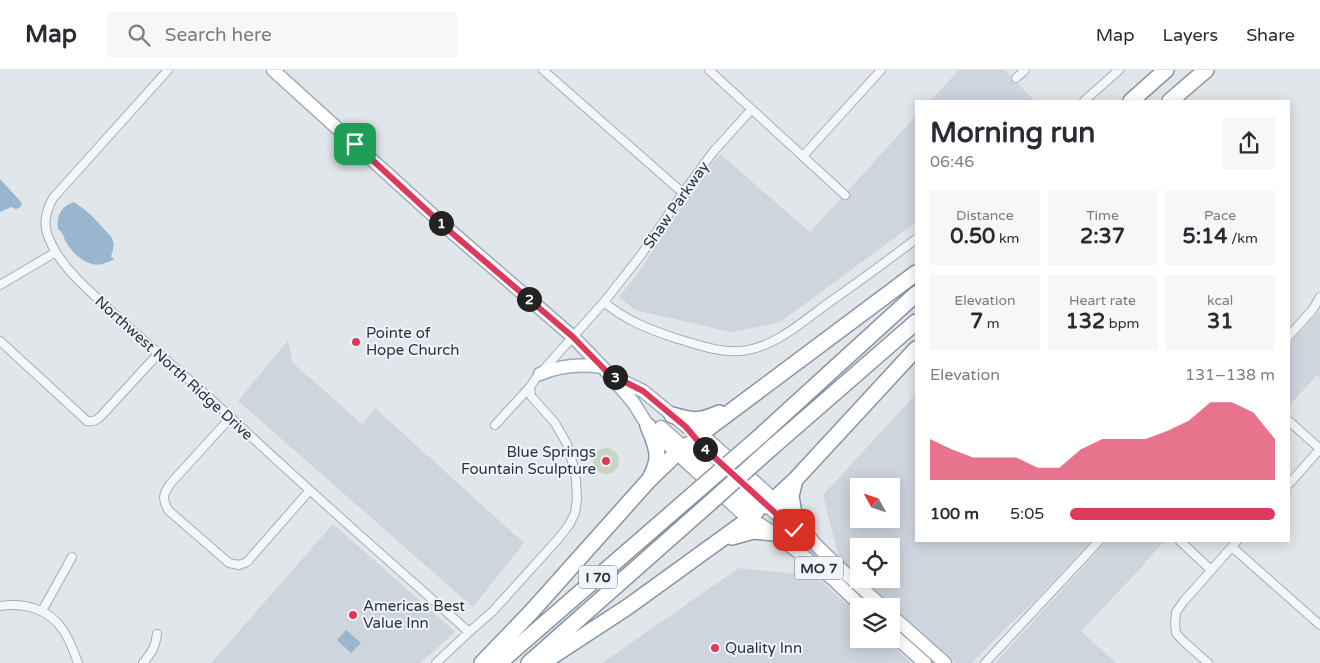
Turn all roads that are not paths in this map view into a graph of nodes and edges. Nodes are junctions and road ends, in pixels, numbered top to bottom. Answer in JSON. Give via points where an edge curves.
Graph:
{"nodes":[{"id":1,"x":168,"y":70,"type":"edge"},
{"id":2,"x":273,"y":70,"type":"edge"},
{"id":3,"x":543,"y":70,"type":"edge"},
{"id":4,"x":709,"y":70,"type":"edge"},
{"id":5,"x":1025,"y":70,"type":"edge"},
{"id":6,"x":1119,"y":70,"type":"edge"},
{"id":7,"x":1166,"y":70,"type":"edge"},
{"id":8,"x":1206,"y":70,"type":"edge"},
{"id":9,"x":879,"y":71,"type":"edge"},
{"id":10,"x":1016,"y":78,"type":"dead end"},
{"id":11,"x":1085,"y":100,"type":"edge"},
{"id":12,"x":1132,"y":100,"type":"edge"},
{"id":13,"x":1171,"y":100,"type":"edge"},
{"id":14,"x":751,"y":110,"type":"junction"},
{"id":15,"x":803,"y":156,"type":"junction"},
{"id":16,"x":683,"y":194,"type":"junction"},
{"id":17,"x":845,"y":195,"type":"dead end"},
{"id":18,"x":915,"y":240,"type":"edge"},
{"id":19,"x":56,"y":252,"type":"junction"},
{"id":20,"x":915,"y":274,"type":"edge"},
{"id":21,"x":0,"y":285,"type":"edge"},
{"id":22,"x":915,"y":295,"type":"edge"},
{"id":23,"x":1320,"y":297,"type":"edge"},
{"id":24,"x":604,"y":302,"type":"junction"},
{"id":25,"x":915,"y":323,"type":"edge"},
{"id":26,"x":1290,"y":335,"type":"edge"},
{"id":27,"x":573,"y":337,"type":"junction"},
{"id":28,"x":0,"y":341,"type":"edge"},
{"id":29,"x":915,"y":350,"type":"edge"},
{"id":30,"x":158,"y":354,"type":"junction"},
{"id":31,"x":606,"y":371,"type":"junction"},
{"id":32,"x":540,"y":374,"type":"junction"},
{"id":33,"x":530,"y":387,"type":"junction"},
{"id":34,"x":632,"y":402,"type":"junction"},
{"id":35,"x":730,"y":412,"type":"junction"},
{"id":36,"x":672,"y":415,"type":"junction"},
{"id":37,"x":230,"y":417,"type":"junction"},
{"id":38,"x":1290,"y":422,"type":"edge"},
{"id":39,"x":495,"y":425,"type":"dead end"},
{"id":40,"x":648,"y":426,"type":"junction"},
{"id":41,"x":692,"y":446,"type":"junction"},
{"id":42,"x":1320,"y":449,"type":"edge"},
{"id":43,"x":649,"y":480,"type":"junction"},
{"id":44,"x":795,"y":480,"type":"junction"},
{"id":45,"x":1290,"y":483,"type":"edge"},
{"id":46,"x":310,"y":490,"type":"junction"},
{"id":47,"x":759,"y":506,"type":"junction"},
{"id":48,"x":796,"y":520,"type":"junction"},
{"id":49,"x":774,"y":533,"type":"junction"},
{"id":50,"x":721,"y":540,"type":"junction"},
{"id":51,"x":1098,"y":542,"type":"edge"},
{"id":52,"x":1181,"y":542,"type":"edge"},
{"id":53,"x":814,"y":543,"type":"junction"},
{"id":54,"x":1235,"y":544,"type":"edge"},
{"id":55,"x":72,"y":557,"type":"dead end"},
{"id":56,"x":1211,"y":570,"type":"junction"},
{"id":57,"x":853,"y":598,"type":"edge"},
{"id":58,"x":873,"y":598,"type":"edge"},
{"id":59,"x":0,"y":606,"type":"edge"},
{"id":60,"x":42,"y":611,"type":"junction"},
{"id":61,"x":900,"y":623,"type":"edge"},
{"id":62,"x":1320,"y":625,"type":"edge"},
{"id":63,"x":469,"y":632,"type":"junction"},
{"id":64,"x":157,"y":634,"type":"dead end"},
{"id":65,"x":900,"y":641,"type":"edge"},
{"id":66,"x":78,"y":663,"type":"edge"},
{"id":67,"x":143,"y":663,"type":"edge"},
{"id":68,"x":436,"y":663,"type":"edge"},
{"id":69,"x":482,"y":663,"type":"edge"},
{"id":70,"x":498,"y":663,"type":"edge"},
{"id":71,"x":528,"y":663,"type":"edge"},
{"id":72,"x":542,"y":663,"type":"edge"},
{"id":73,"x":925,"y":663,"type":"edge"},
{"id":74,"x":945,"y":663,"type":"edge"},
{"id":75,"x":985,"y":663,"type":"edge"},
{"id":76,"x":1208,"y":663,"type":"edge"}],
"edges":[{"from":1,"to":19,"type":"street","name":"Northwest North Ridge Drive","via":[[53,198],[45,223]]},
{"from":2,"to":27,"type":"main road","number":"MO 7","via":[[446,228]]},
{"from":3,"to":16,"type":"street"},
{"from":4,"to":14,"type":"street"},
{"from":5,"to":10,"type":"street"},
{"from":6,"to":11,"type":"street"},
{"from":7,"to":12,"type":"highway"},
{"from":8,"to":13,"type":"highway"},
{"from":9,"to":15,"type":"street"},
{"from":14,"to":15,"type":"street"},
{"from":14,"to":16,"type":"street","name":"Shaw Parkway","via":[[713,152]]},
{"from":15,"to":17,"type":"street"},
{"from":16,"to":24,"type":"street","name":"Shaw Parkway"},
{"from":18,"to":24,"type":"street","via":[[782,336],[742,351],[708,348],[656,332],[632,322]]},
{"from":19,"to":21,"type":"street"},
{"from":19,"to":30,"type":"street","name":"Northwest North Ridge Drive","via":[[76,279]]},
{"from":20,"to":35,"type":"highway"},
{"from":22,"to":70,"type":"highway","number":"I 70","bridge":true,"via":[[757,439]]},
{"from":23,"to":26,"type":"street"},
{"from":24,"to":27,"type":"street","name":"Shaw Parkway"},
{"from":25,"to":71,"type":"highway","number":"I 70","bridge":true},
{"from":27,"to":31,"type":"main road","number":"MO 7"},
{"from":27,"to":32,"type":"street","name":"Shaw Parkway"},
{"from":28,"to":30,"type":"street","via":[[93,425]]},
{"from":29,"to":44,"type":"highway"},
{"from":30,"to":37,"type":"street","name":"Northwest North Ridge Drive"},
{"from":31,"to":32,"type":"main road","via":[[588,365],[558,368]]},
{"from":31,"to":34,"type":"main road","number":"MO 7"},
{"from":31,"to":36,"type":"main road","number":"MO 7","via":[[643,391]]},
{"from":32,"to":33,"type":"street","name":"Shaw Parkway"},
{"from":33,"to":39,"type":"street","name":"Shaw Parkway"},
{"from":33,"to":63,"type":"street","via":[[531,396],[555,423],[567,444],[576,480],[575,513],[558,539],[493,611]]},
{"from":34,"to":40,"type":"main road","number":"MO 7"},
{"from":34,"to":41,"type":"main road","number":"MO 7"},
{"from":35,"to":36,"type":"highway","via":[[724,410],[703,420]]},
{"from":35,"to":41,"type":"highway"},
{"from":36,"to":41,"type":"main road","number":"MO 7","via":[[686,427]]},
{"from":37,"to":46,"type":"street","name":"Northwest North Ridge Drive"},
{"from":37,"to":46,"type":"street","via":[[170,484],[164,493],[168,510],[218,554],[239,565],[247,562]]},
{"from":38,"to":42,"type":"street"},
{"from":40,"to":41,"type":"main road","number":"MO 7"},
{"from":40,"to":43,"type":"highway","via":[[658,459]]},
{"from":41,"to":43,"type":"highway"},
{"from":41,"to":47,"type":"main road","number":"MO 7"},
{"from":41,"to":47,"type":"main road","number":"MO 7","via":[[706,438]]},
{"from":41,"to":47,"type":"main road","number":"MO 7","via":[[743,514]]},
{"from":42,"to":45,"type":"street"},
{"from":43,"to":69,"type":"highway"},
{"from":44,"to":47,"type":"highway"},
{"from":44,"to":48,"type":"highway","via":[[791,496]]},
{"from":46,"to":63,"type":"street","name":"Northwest North Ridge Drive"},
{"from":47,"to":48,"type":"main road","number":"MO 7"},
{"from":47,"to":49,"type":"main road","number":"MO 7"},
{"from":47,"to":50,"type":"highway"},
{"from":47,"to":53,"type":"main road","number":"MO 7"},
{"from":48,"to":53,"type":"main road","number":"MO 7"},
{"from":49,"to":50,"type":"highway","via":[[753,531]]},
{"from":49,"to":57,"type":"main road","number":"MO 7"},
{"from":50,"to":72,"type":"highway"},
{"from":51,"to":75,"type":"street"},
{"from":52,"to":56,"type":"street"},
{"from":53,"to":58,"type":"main road","number":"MO 7"},
{"from":54,"to":56,"type":"street"},
{"from":54,"to":62,"type":"street"},
{"from":55,"to":60,"type":"street"},
{"from":56,"to":76,"type":"street","via":[[1176,612],[1174,623],[1176,633]]},
{"from":59,"to":60,"type":"street","via":[[14,604]]},
{"from":60,"to":66,"type":"street","via":[[63,630]]},
{"from":61,"to":74,"type":"main road"},
{"from":63,"to":68,"type":"street"},
{"from":64,"to":67,"type":"street","via":[[153,652]]},
{"from":65,"to":73,"type":"main road"}]}
